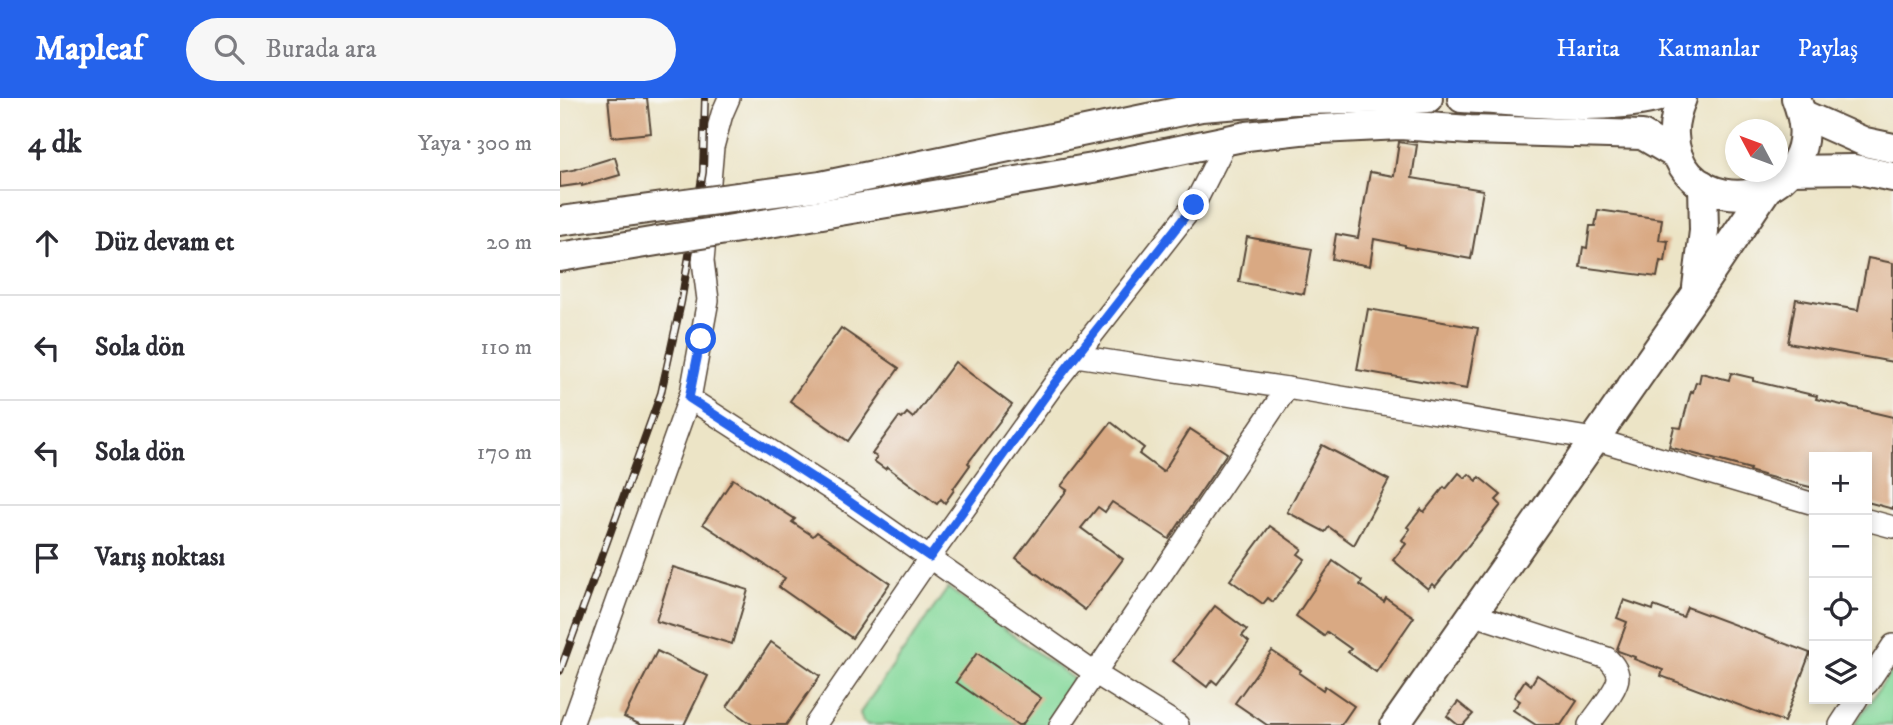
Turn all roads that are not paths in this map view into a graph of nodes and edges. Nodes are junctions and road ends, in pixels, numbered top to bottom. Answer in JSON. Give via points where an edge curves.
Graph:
{"nodes":[{"id":1,"x":729,"y":98,"type":"edge"},
{"id":2,"x":1428,"y":98,"type":"edge"},
{"id":3,"x":1462,"y":98,"type":"edge"},
{"id":4,"x":1655,"y":98,"type":"edge"},
{"id":5,"x":1682,"y":98,"type":"edge"},
{"id":6,"x":1567,"y":101,"type":"edge"},
{"id":7,"x":1201,"y":102,"type":"edge"},
{"id":8,"x":1799,"y":106,"type":"edge"},
{"id":9,"x":1227,"y":140,"type":"junction"},
{"id":10,"x":1893,"y":148,"type":"edge"},
{"id":11,"x":1678,"y":156,"type":"junction"},
{"id":12,"x":1790,"y":170,"type":"junction"},
{"id":13,"x":1893,"y":177,"type":"edge"},
{"id":14,"x":1703,"y":186,"type":"junction"},
{"id":15,"x":1767,"y":190,"type":"junction"},
{"id":16,"x":560,"y":222,"type":"edge"},
{"id":17,"x":560,"y":257,"type":"edge"},
{"id":18,"x":1696,"y":294,"type":"junction"},
{"id":19,"x":1076,"y":356,"type":"junction"},
{"id":20,"x":1287,"y":388,"type":"junction"},
{"id":21,"x":689,"y":398,"type":"junction"},
{"id":22,"x":1594,"y":439,"type":"junction"},
{"id":23,"x":1809,"y":503,"type":"edge"},
{"id":24,"x":1872,"y":521,"type":"edge"},
{"id":25,"x":1893,"y":527,"type":"edge"},
{"id":26,"x":930,"y":557,"type":"junction"},
{"id":27,"x":1472,"y":614,"type":"junction"},
{"id":28,"x":1893,"y":645,"type":"edge"},
{"id":29,"x":1096,"y":674,"type":"junction"},
{"id":30,"x":1872,"y":676,"type":"edge"},
{"id":31,"x":1854,"y":704,"type":"edge"},
{"id":32,"x":572,"y":725,"type":"edge"},
{"id":33,"x":815,"y":725,"type":"edge"},
{"id":34,"x":1060,"y":725,"type":"edge"},
{"id":35,"x":1178,"y":725,"type":"edge"},
{"id":36,"x":1395,"y":725,"type":"edge"},
{"id":37,"x":1589,"y":725,"type":"edge"},
{"id":38,"x":1840,"y":725,"type":"edge"}],
"edges":[{"from":1,"to":21,"type":"street","via":[[713,147],[702,261],[708,300]]},
{"from":2,"to":7,"type":"main road"},
{"from":3,"to":6,"type":"main road"},
{"from":4,"to":6,"type":"main road","via":[[1633,103]]},
{"from":5,"to":11,"type":"main road","via":[[1675,117]]},
{"from":7,"to":16,"type":"main road","bridge":true,"via":[[821,186]]},
{"from":8,"to":10,"type":"main road","via":[[1865,142]]},
{"from":8,"to":12,"type":"main road","via":[[1804,134]]},
{"from":9,"to":11,"type":"main road","via":[[1300,130],[1400,125],[1642,135]]},
{"from":9,"to":17,"type":"main road","bridge":true,"via":[[1093,168]]},
{"from":9,"to":19,"type":"street","via":[[1194,205]]},
{"from":11,"to":14,"type":"main road"},
{"from":12,"to":13,"type":"main road","via":[[1854,169]]},
{"from":12,"to":15,"type":"main road"},
{"from":14,"to":15,"type":"main road","via":[[1734,196]]},
{"from":14,"to":18,"type":"main road","via":[[1704,231]]},
{"from":15,"to":18,"type":"main road"},
{"from":18,"to":22,"type":"main road"},
{"from":19,"to":20,"type":"street"},
{"from":19,"to":26,"type":"street"},
{"from":20,"to":22,"type":"street"},
{"from":20,"to":29,"type":"street"},
{"from":21,"to":26,"type":"street"},
{"from":21,"to":32,"type":"street"},
{"from":22,"to":23,"type":"street"},
{"from":22,"to":27,"type":"main road"},
{"from":24,"to":25,"type":"street"},
{"from":26,"to":29,"type":"street"},
{"from":26,"to":33,"type":"street"},
{"from":27,"to":36,"type":"main road"},
{"from":27,"to":37,"type":"street","via":[[1614,664],[1616,684]]},
{"from":28,"to":30,"type":"street"},
{"from":29,"to":34,"type":"street"},
{"from":29,"to":35,"type":"street"},
{"from":31,"to":38,"type":"street"}]}
